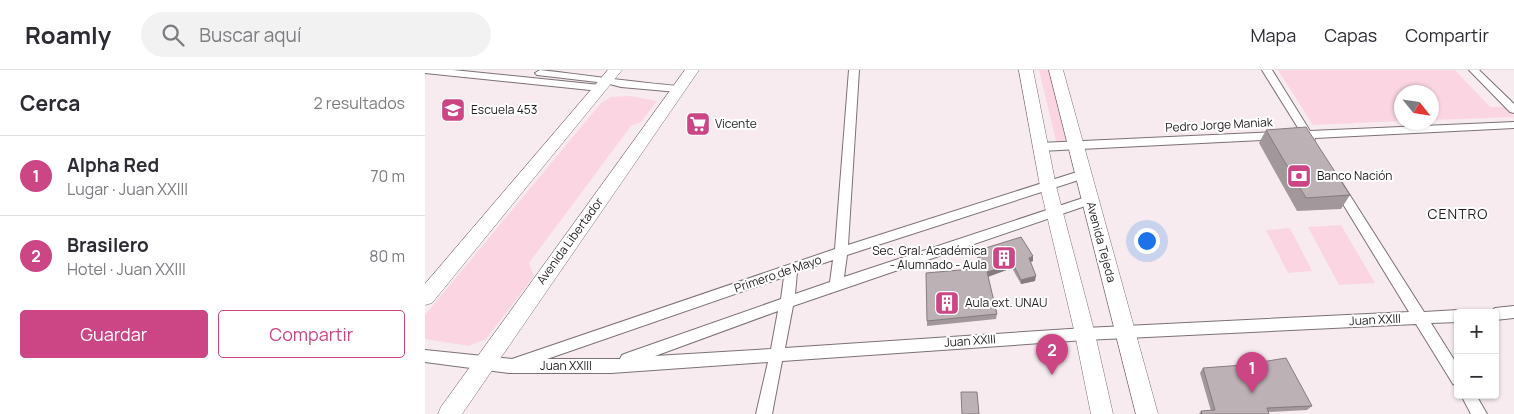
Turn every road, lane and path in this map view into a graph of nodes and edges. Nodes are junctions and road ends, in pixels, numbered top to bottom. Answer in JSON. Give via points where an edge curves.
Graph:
{"nodes":[{"id":1,"x":425,"y":70,"type":"edge"},
{"id":2,"x":505,"y":70,"type":"edge"},
{"id":3,"x":692,"y":70,"type":"edge"},
{"id":4,"x":854,"y":70,"type":"edge"},
{"id":5,"x":1026,"y":70,"type":"edge"},
{"id":6,"x":1056,"y":70,"type":"edge"},
{"id":7,"x":1267,"y":70,"type":"edge"},
{"id":8,"x":1474,"y":70,"type":"edge"},
{"id":9,"x":608,"y":79,"type":"edge"},
{"id":10,"x":678,"y":88,"type":"junction"},
{"id":11,"x":1514,"y":110,"type":"edge"},
{"id":12,"x":1514,"y":125,"type":"edge"},
{"id":13,"x":1307,"y":135,"type":"junction"},
{"id":14,"x":1076,"y":145,"type":"junction"},
{"id":15,"x":1040,"y":147,"type":"junction"},
{"id":16,"x":1317,"y":151,"type":"edge"},
{"id":17,"x":1084,"y":174,"type":"junction"},
{"id":18,"x":1333,"y":176,"type":"edge"},
{"id":19,"x":1048,"y":186,"type":"junction"},
{"id":20,"x":1090,"y":200,"type":"junction"},
{"id":21,"x":1054,"y":212,"type":"junction"},
{"id":22,"x":841,"y":252,"type":"junction"},
{"id":23,"x":791,"y":269,"type":"junction"},
{"id":24,"x":836,"y":285,"type":"junction"},
{"id":25,"x":425,"y":297,"type":"edge"},
{"id":26,"x":788,"y":302,"type":"junction"},
{"id":27,"x":1514,"y":312,"type":"edge"},
{"id":28,"x":1499,"y":314,"type":"edge"},
{"id":29,"x":1454,"y":316,"type":"edge"},
{"id":30,"x":1419,"y":318,"type":"junction"},
{"id":31,"x":1125,"y":333,"type":"junction"},
{"id":32,"x":1085,"y":334,"type":"junction"},
{"id":33,"x":775,"y":354,"type":"junction"},
{"id":34,"x":425,"y":356,"type":"edge"},
{"id":35,"x":483,"y":363,"type":"junction"},
{"id":36,"x":509,"y":366,"type":"junction"},
{"id":37,"x":611,"y":366,"type":"junction"},
{"id":38,"x":1454,"y":374,"type":"edge"},
{"id":39,"x":1470,"y":399,"type":"edge"},
{"id":40,"x":449,"y":414,"type":"edge"},
{"id":41,"x":764,"y":414,"type":"edge"},
{"id":42,"x":1102,"y":414,"type":"edge"},
{"id":43,"x":1147,"y":414,"type":"edge"},
{"id":44,"x":1479,"y":414,"type":"edge"}],
"edges":[{"from":1,"to":9,"type":"street"},
{"from":2,"to":9,"type":"street"},
{"from":3,"to":10,"type":"main road","name":"Avenida Libertador"},
{"from":4,"to":22,"type":"street"},
{"from":5,"to":15,"type":"main road"},
{"from":6,"to":14,"type":"main road","name":"Avenida Tejeda"},
{"from":7,"to":13,"type":"street"},
{"from":8,"to":11,"type":"street"},
{"from":9,"to":10,"type":"street","via":[[621,84]]},
{"from":9,"to":25,"type":"main road"},
{"from":10,"to":35,"type":"main road","name":"Avenida Libertador"},
{"from":12,"to":13,"type":"street","name":"Pedro Jorge Maniak"},
{"from":13,"to":14,"type":"street","name":"Pedro Jorge Maniak"},
{"from":13,"to":16,"type":"street"},
{"from":14,"to":15,"type":"street","name":"Pedro Jorge Maniak"},
{"from":14,"to":17,"type":"main road","name":"Avenida Tejeda"},
{"from":15,"to":19,"type":"main road"},
{"from":17,"to":19,"type":"street","name":"Primero de Mayo"},
{"from":17,"to":20,"type":"main road","name":"Avenida Tejeda"},
{"from":18,"to":30,"type":"street"},
{"from":19,"to":21,"type":"main road"},
{"from":19,"to":22,"type":"street","name":"Primero de Mayo"},
{"from":20,"to":21,"type":"street"},
{"from":20,"to":31,"type":"main road","name":"Avenida Tejeda"},
{"from":21,"to":24,"type":"street"},
{"from":21,"to":32,"type":"main road"},
{"from":22,"to":23,"type":"street","name":"Primero de Mayo"},
{"from":22,"to":24,"type":"street"},
{"from":23,"to":26,"type":"street"},
{"from":23,"to":36,"type":"street","name":"Primero de Mayo"},
{"from":24,"to":26,"type":"street"},
{"from":26,"to":33,"type":"street"},
{"from":26,"to":37,"type":"street"},
{"from":27,"to":28,"type":"street"},
{"from":29,"to":30,"type":"street","name":"Juan XXIII"},
{"from":30,"to":31,"type":"street","name":"Juan XXIII"},
{"from":30,"to":38,"type":"street"},
{"from":31,"to":32,"type":"street","name":"Juan XXIII"},
{"from":31,"to":43,"type":"main road","name":"Avenida Tejeda"},
{"from":32,"to":33,"type":"street","name":"Juan XXIII"},
{"from":32,"to":42,"type":"main road"},
{"from":33,"to":37,"type":"street","name":"Juan XXIII"},
{"from":33,"to":41,"type":"street"},
{"from":34,"to":35,"type":"street","name":"Juan XXIII"},
{"from":35,"to":36,"type":"street","name":"Juan XXIII"},
{"from":35,"to":40,"type":"main road","name":"Avenida Libertador"},
{"from":36,"to":37,"type":"street","name":"Juan XXIII"},
{"from":39,"to":44,"type":"street"}]}
